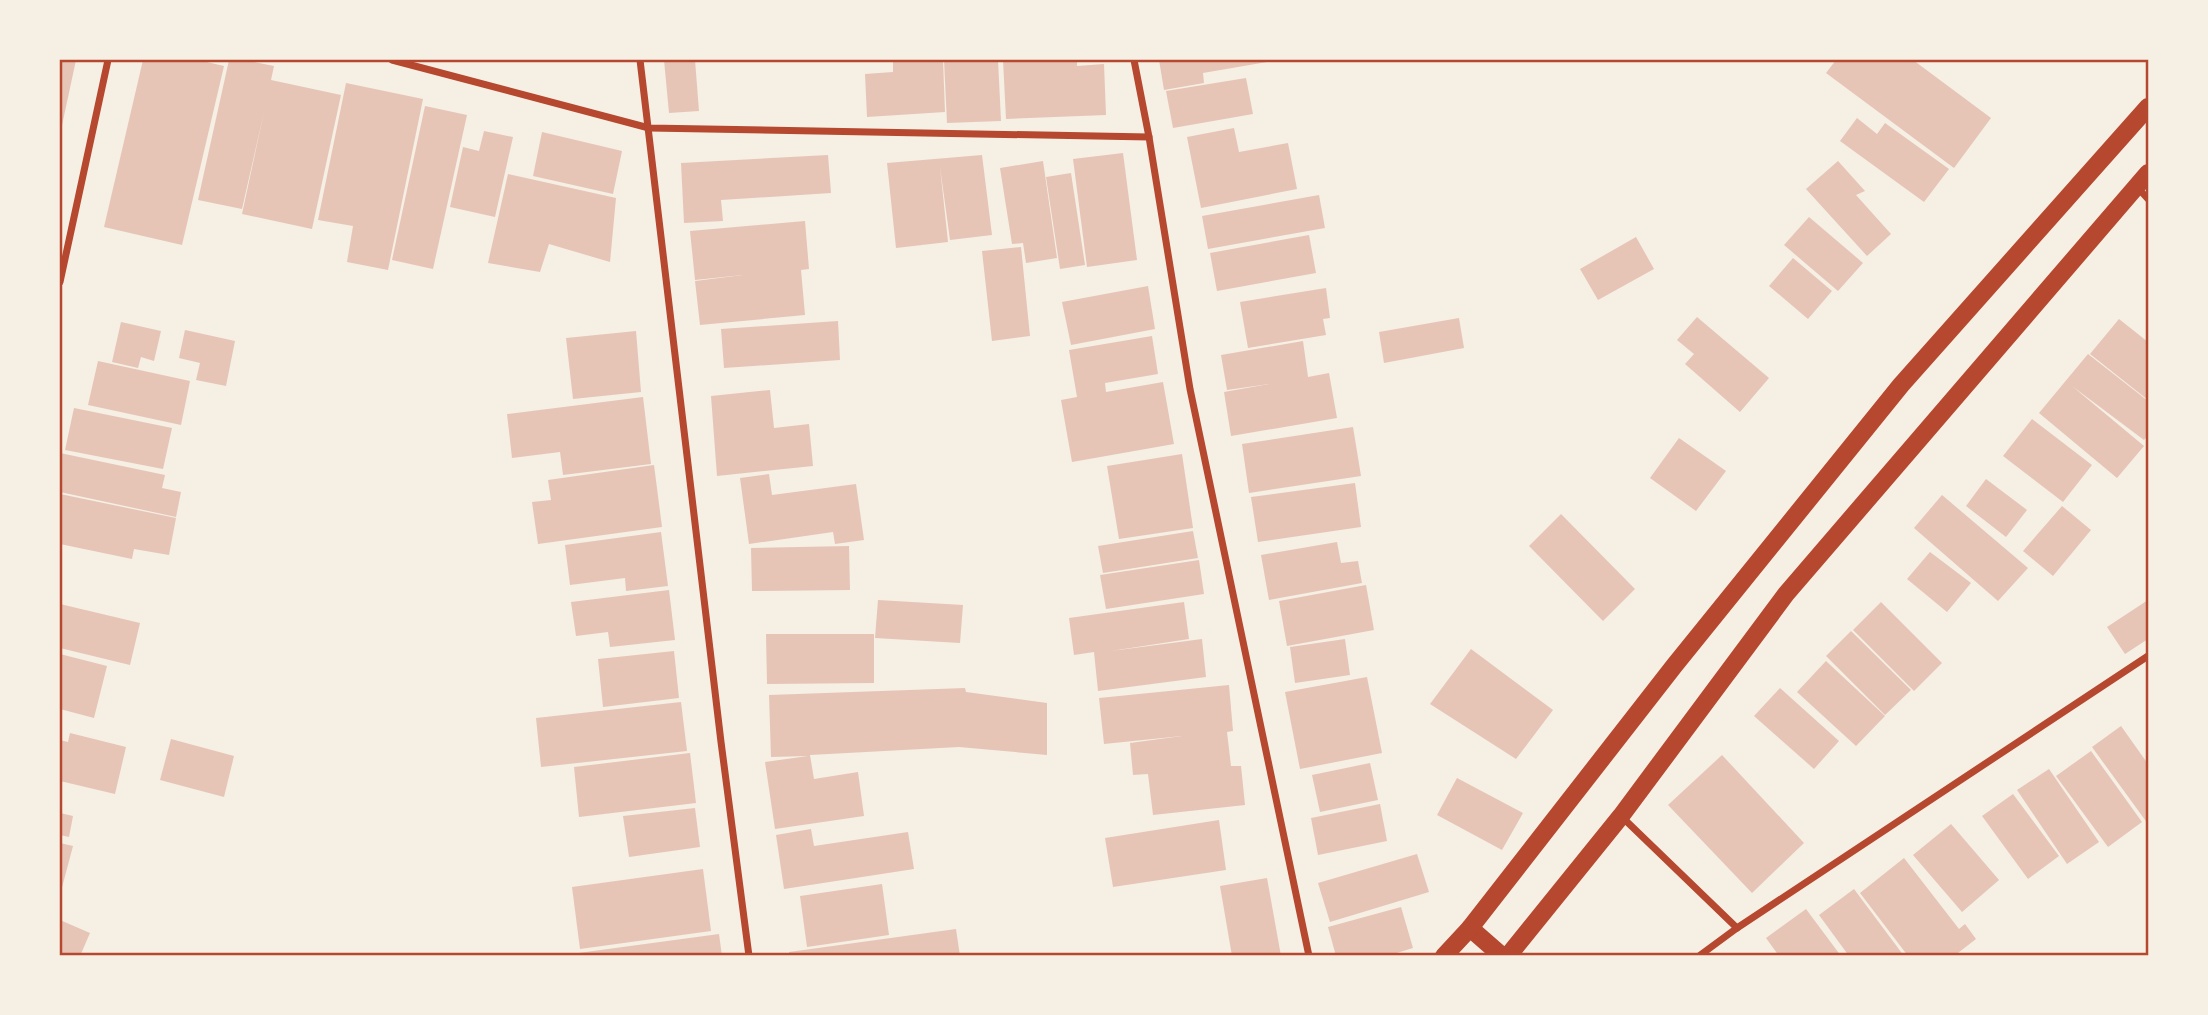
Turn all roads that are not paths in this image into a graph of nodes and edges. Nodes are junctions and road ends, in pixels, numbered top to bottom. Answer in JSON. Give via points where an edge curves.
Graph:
{"nodes":[{"id":1,"x":108,"y":60,"type":"edge"},
{"id":2,"x":392,"y":60,"type":"edge"},
{"id":3,"x":640,"y":60,"type":"edge"},
{"id":4,"x":1133,"y":60,"type":"edge"},
{"id":5,"x":2148,"y":107,"type":"edge"},
{"id":6,"x":649,"y":128,"type":"junction"},
{"id":7,"x":1149,"y":137,"type":"junction"},
{"id":8,"x":2144,"y":186,"type":"edge"},
{"id":9,"x":60,"y":282,"type":"edge"},
{"id":10,"x":2148,"y":656,"type":"edge"},
{"id":11,"x":1621,"y":816,"type":"junction"},
{"id":12,"x":1470,"y":928,"type":"junction"},
{"id":13,"x":1737,"y":928,"type":"junction"},
{"id":14,"x":749,"y":956,"type":"edge"},
{"id":15,"x":1309,"y":956,"type":"edge"},
{"id":16,"x":1444,"y":956,"type":"edge"},
{"id":17,"x":1502,"y":956,"type":"edge"},
{"id":18,"x":1508,"y":956,"type":"edge"},
{"id":19,"x":1699,"y":956,"type":"edge"}],
"edges":[{"from":1,"to":9,"type":"street"},
{"from":2,"to":6,"type":"street"},
{"from":3,"to":6,"type":"street"},
{"from":4,"to":7,"type":"street"},
{"from":5,"to":12,"type":"main road","via":[[1901,385]]},
{"from":6,"to":7,"type":"street"},
{"from":6,"to":14,"type":"street"},
{"from":7,"to":15,"type":"street","via":[[1190,389]]},
{"from":8,"to":11,"type":"main road","via":[[1786,594]]},
{"from":10,"to":13,"type":"street"},
{"from":11,"to":13,"type":"street"},
{"from":11,"to":18,"type":"main road"},
{"from":12,"to":16,"type":"main road"},
{"from":12,"to":17,"type":"main road"},
{"from":13,"to":19,"type":"street"}]}
